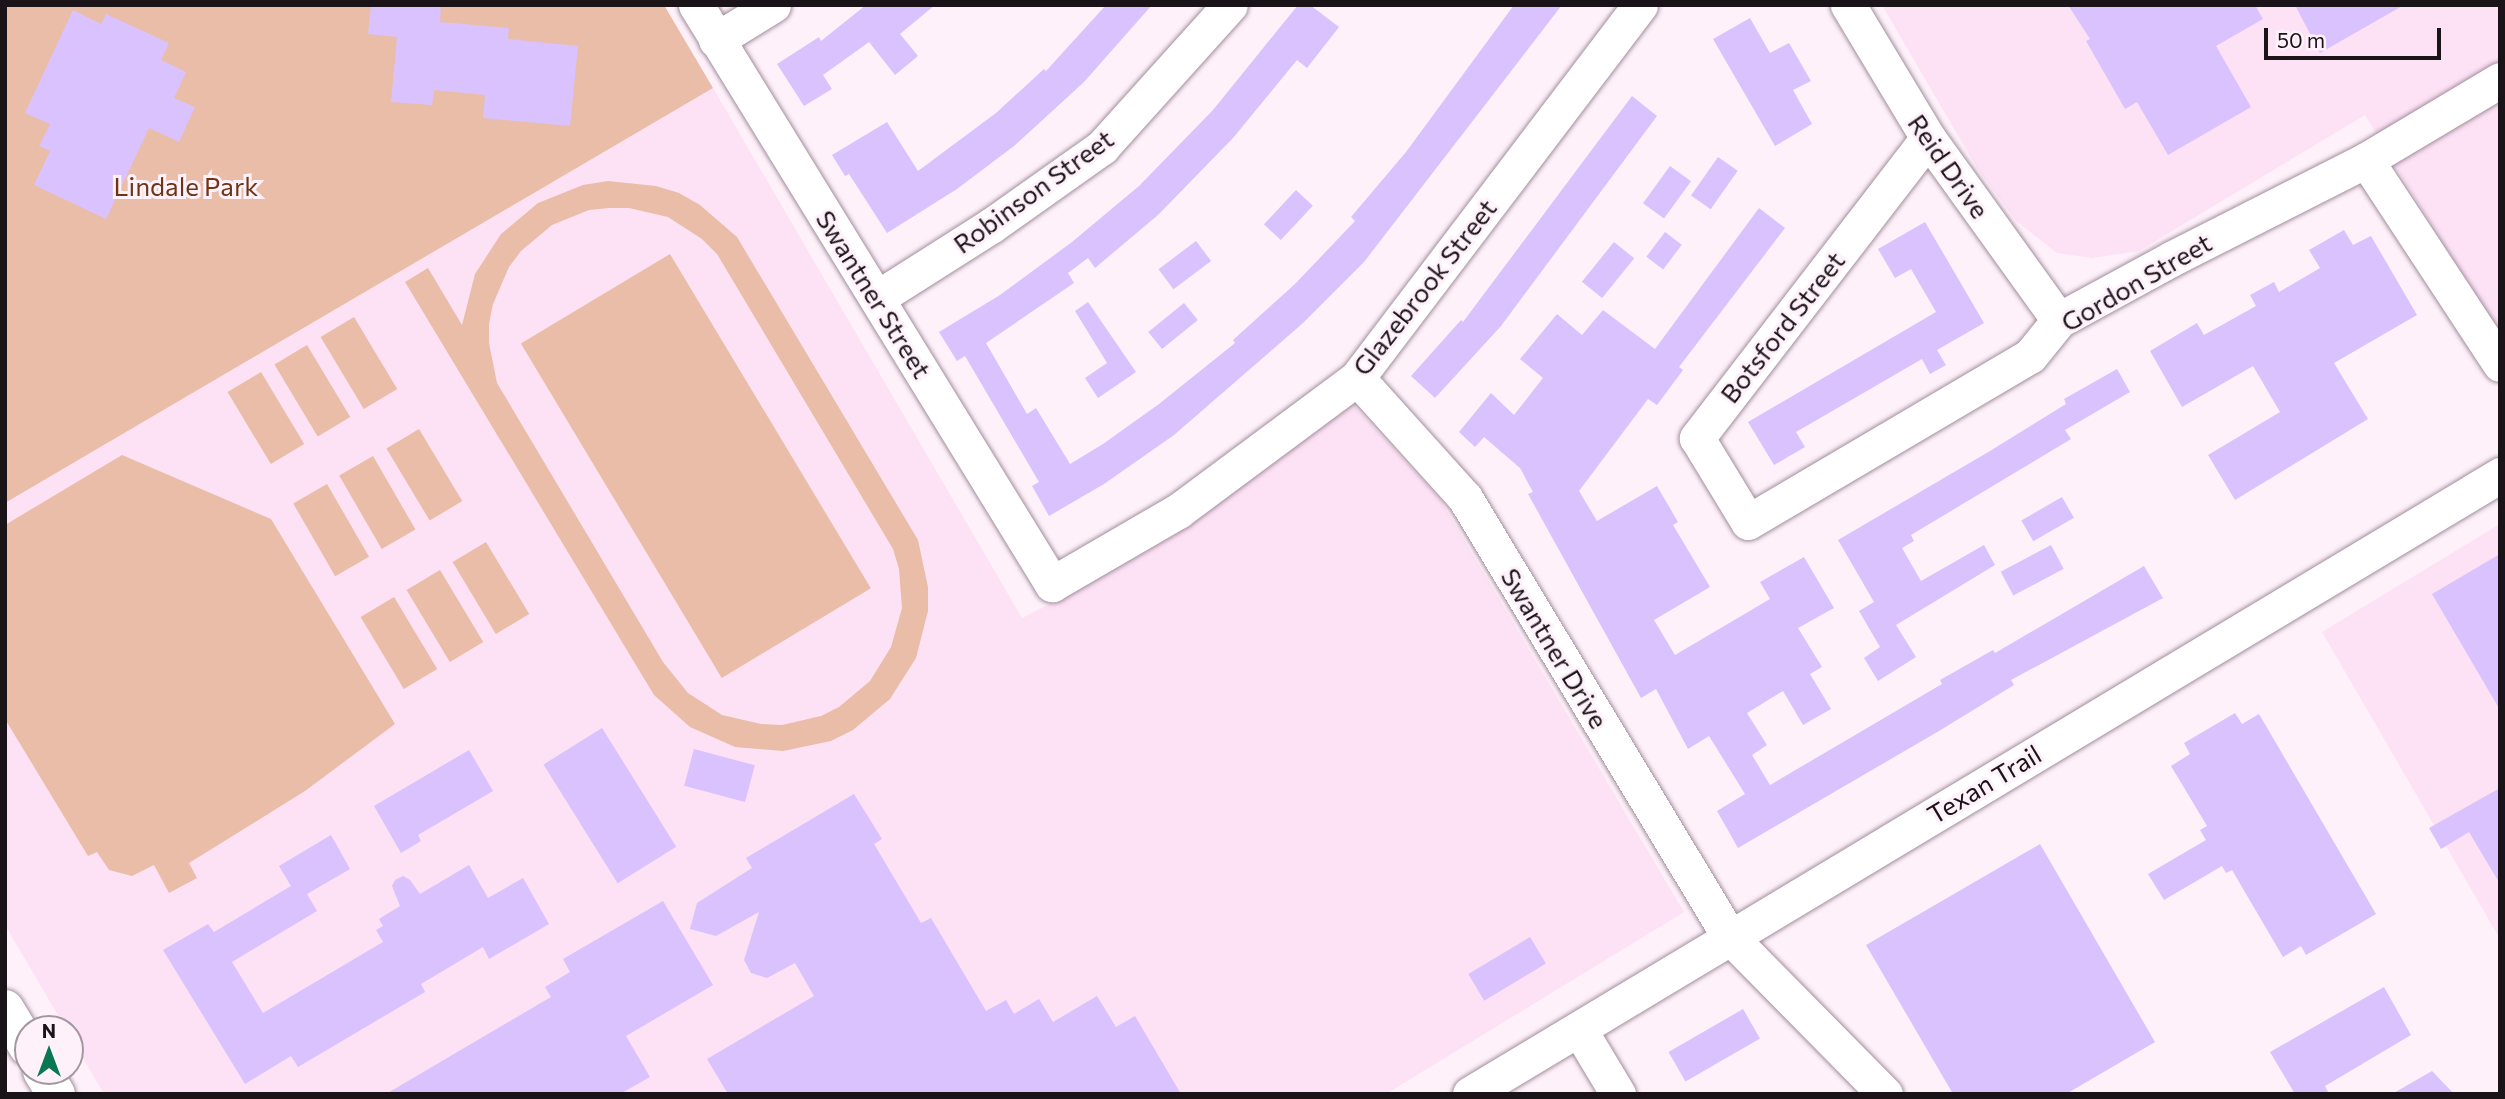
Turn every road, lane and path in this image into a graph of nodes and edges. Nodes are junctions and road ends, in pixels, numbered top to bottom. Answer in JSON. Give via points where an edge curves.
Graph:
{"nodes":[{"id":1,"x":696,"y":5,"type":"edge"},
{"id":2,"x":773,"y":5,"type":"edge"},
{"id":3,"x":1230,"y":5,"type":"edge"},
{"id":4,"x":1640,"y":5,"type":"edge"},
{"id":5,"x":1848,"y":5,"type":"edge"},
{"id":6,"x":716,"y":40,"type":"junction"},
{"id":7,"x":2500,"y":80,"type":"edge"},
{"id":8,"x":1927,"y":138,"type":"junction"},
{"id":9,"x":2366,"y":160,"type":"junction"},
{"id":10,"x":877,"y":298,"type":"junction"},
{"id":11,"x":2059,"y":320,"type":"junction"},
{"id":12,"x":2500,"y":364,"type":"edge"},
{"id":13,"x":1357,"y":378,"type":"junction"},
{"id":14,"x":2500,"y":475,"type":"edge"},
{"id":15,"x":1748,"y":522,"type":"joint"},
{"id":16,"x":1052,"y":584,"type":"joint"},
{"id":17,"x":1730,"y":936,"type":"junction"},
{"id":18,"x":1579,"y":1029,"type":"junction"},
{"id":19,"x":1470,"y":1094,"type":"edge"},
{"id":20,"x":1618,"y":1094,"type":"edge"},
{"id":21,"x":1885,"y":1094,"type":"edge"}],
"edges":[{"from":1,"to":6,"type":"street","name":"Swantner Street"},
{"from":2,"to":6,"type":"street"},
{"from":3,"to":10,"type":"street","name":"Robinson Street","via":[[1102,147]]},
{"from":4,"to":13,"type":"street","name":"Glazebrook Street"},
{"from":5,"to":8,"type":"street","name":"Reid Drive"},
{"from":6,"to":10,"type":"street","name":"Swantner Street"},
{"from":7,"to":9,"type":"street","name":"Gordon Street"},
{"from":8,"to":11,"type":"street","name":"Reid Drive"},
{"from":8,"to":15,"type":"street","name":"Botsford Street","via":[[1697,438]]},
{"from":9,"to":11,"type":"street","name":"Gordon Street"},
{"from":9,"to":12,"type":"street"},
{"from":10,"to":16,"type":"street","name":"Swantner Street"},
{"from":11,"to":15,"type":"street","name":"Gordon Street","via":[[2030,356]]},
{"from":13,"to":16,"type":"street","name":"Glazebrook Street","via":[[1178,511]]},
{"from":13,"to":17,"type":"street","name":"Swantner Drive","via":[[1465,498]]},
{"from":14,"to":17,"type":"street","name":"Texan Trail"},
{"from":17,"to":18,"type":"street","name":"Texan Trail"},
{"from":17,"to":21,"type":"street","name":"Swantner Drive"},
{"from":18,"to":19,"type":"street","name":"Texan Trail"},
{"from":18,"to":20,"type":"street"}]}
